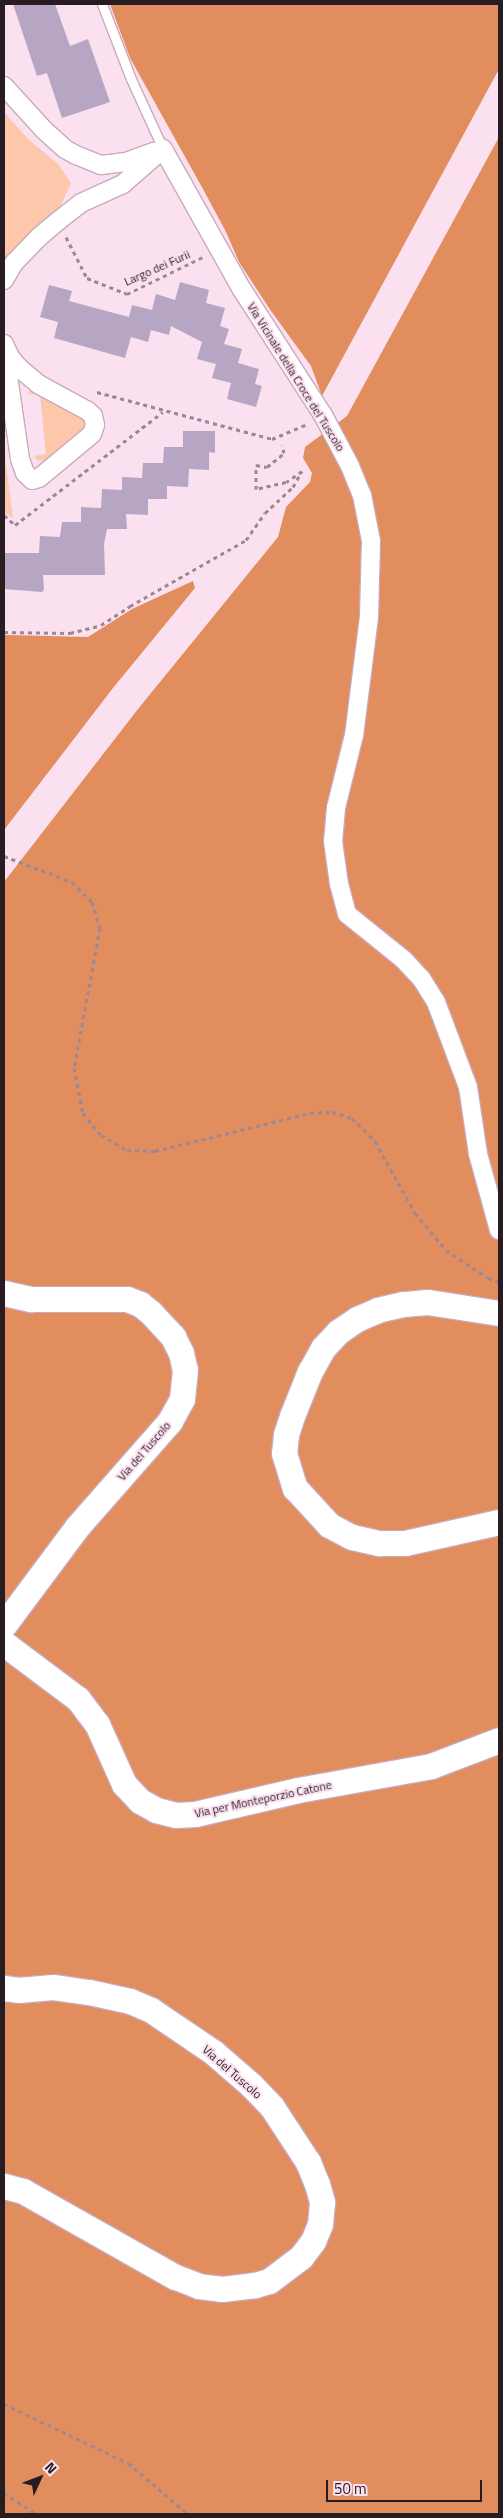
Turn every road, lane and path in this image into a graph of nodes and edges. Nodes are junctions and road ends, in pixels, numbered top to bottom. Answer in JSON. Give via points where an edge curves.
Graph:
{"nodes":[{"id":1,"x":102,"y":4,"type":"edge"},
{"id":2,"x":4,"y":86,"type":"edge"},
{"id":3,"x":163,"y":149,"type":"junction"},
{"id":4,"x":58,"y":221,"type":"junction"},
{"id":5,"x":211,"y":254,"type":"dead end"},
{"id":6,"x":4,"y":280,"type":"edge"},
{"id":7,"x":4,"y":344,"type":"edge"},
{"id":8,"x":4,"y":348,"type":"edge"},
{"id":9,"x":90,"y":390,"type":"dead end"},
{"id":10,"x":163,"y":412,"type":"junction"},
{"id":11,"x":323,"y":415,"type":"junction"},
{"id":12,"x":282,"y":445,"type":"dead end"},
{"id":13,"x":4,"y":515,"type":"edge"},
{"id":14,"x":4,"y":632,"type":"edge"},
{"id":15,"x":4,"y":856,"type":"edge"},
{"id":16,"x":499,"y":1230,"type":"edge"},
{"id":17,"x":499,"y":1282,"type":"edge"},
{"id":18,"x":4,"y":1293,"type":"edge"},
{"id":19,"x":499,"y":1313,"type":"edge"},
{"id":20,"x":499,"y":1522,"type":"edge"},
{"id":21,"x":8,"y":1620,"type":"edge"},
{"id":22,"x":4,"y":1646,"type":"edge"},
{"id":23,"x":4,"y":1668,"type":"edge"},
{"id":24,"x":56,"y":1684,"type":"junction"},
{"id":25,"x":499,"y":1740,"type":"edge"},
{"id":26,"x":4,"y":1988,"type":"edge"},
{"id":27,"x":4,"y":2186,"type":"edge"},
{"id":28,"x":4,"y":2404,"type":"edge"},
{"id":29,"x":4,"y":2494,"type":"edge"},
{"id":30,"x":36,"y":2514,"type":"edge"},
{"id":31,"x":188,"y":2514,"type":"edge"}],
"edges":[{"from":1,"to":3,"type":"lane","via":[[131,80]]},
{"from":2,"to":3,"type":"street","via":[[65,149],[91,162],[101,165],[126,162]]},
{"from":3,"to":4,"type":"street","via":[[123,184],[81,203]]},
{"from":3,"to":11,"type":"street","name":"Via Vicinale della Croce del Tuscolo","via":[[241,288]]},
{"from":4,"to":5,"type":"path","name":"Largo dei Furii","via":[[87,278],[127,294]]},
{"from":4,"to":6,"type":"street","via":[[14,263]]},
{"from":7,"to":8,"type":"street","via":[[14,362],[38,384],[88,411],[95,425],[92,434],[39,478],[32,480],[25,474],[20,459]]},
{"from":9,"to":10,"type":"path"},
{"from":10,"to":11,"type":"path","via":[[272,439]]},
{"from":10,"to":13,"type":"path","via":[[15,525]]},
{"from":11,"to":16,"type":"street","name":"Via Vicinale della Croce del Tuscolo","via":[[358,483],[366,508],[371,551],[364,675],[334,826],[339,884],[347,914],[404,960],[421,978],[436,1002],[468,1087],[478,1154]]},
{"from":12,"to":14,"type":"path","via":[[284,453],[267,467],[256,465],[256,489],[286,482],[302,471],[293,487],[265,513],[246,540],[101,625],[70,634]]},
{"from":15,"to":17,"type":"path","via":[[72,882],[92,902],[100,928],[74,1068],[83,1113],[101,1135],[127,1150],[155,1151],[310,1113],[332,1112],[352,1118],[375,1141],[414,1213],[446,1250]]},
{"from":18,"to":21,"type":"street","name":"Via del Tuscolo","via":[[31,1299],[127,1300],[140,1304],[173,1337],[185,1370],[182,1399],[170,1421],[77,1526]]},
{"from":19,"to":20,"type":"street","via":[[427,1302],[378,1310],[357,1319],[323,1348],[310,1371],[290,1422],[284,1453],[295,1488],[329,1525],[352,1537],[405,1544]]},
{"from":21,"to":24,"type":"street","via":[[27,1653]]},
{"from":22,"to":24,"type":"street"},
{"from":23,"to":24,"type":"street","via":[[11,1664]]},
{"from":24,"to":25,"type":"street","name":"Via per Monteporzio Catone","via":[[78,1699],[97,1724],[124,1784],[140,1801],[176,1816],[431,1766]]},
{"from":26,"to":27,"type":"street","name":"Via del Tuscolo","via":[[53,1987],[80,1991],[130,2001],[151,2010],[213,2052],[272,2107],[308,2162],[322,2202],[320,2224],[313,2241],[300,2257],[269,2281],[222,2289],[199,2286],[175,2277],[23,2191]]},
{"from":28,"to":31,"type":"path","via":[[128,2463]]},
{"from":29,"to":30,"type":"path"}]}
